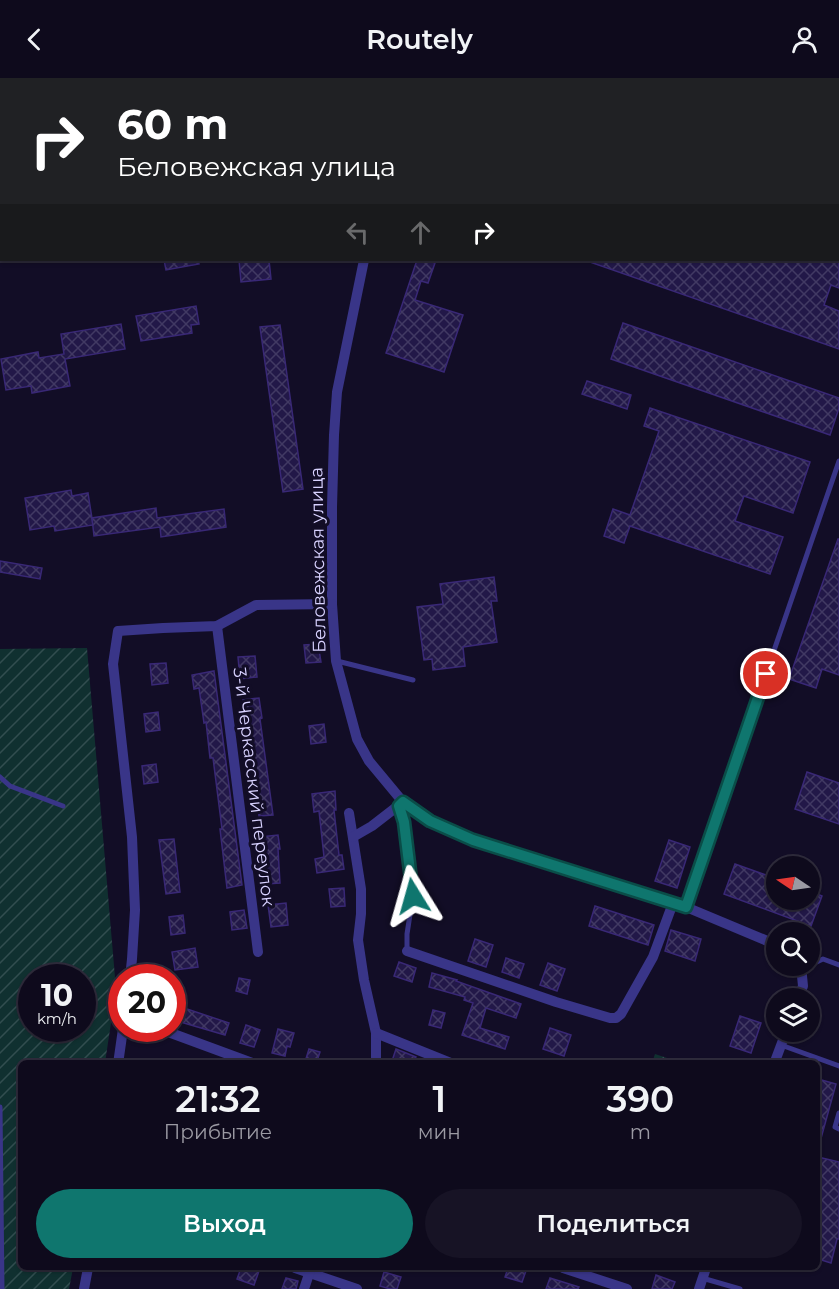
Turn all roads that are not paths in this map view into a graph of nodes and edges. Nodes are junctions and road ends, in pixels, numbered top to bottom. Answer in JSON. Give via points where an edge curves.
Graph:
{"nodes":[{"id":1,"x":364,"y":261,"type":"edge"},
{"id":2,"x":839,"y":461,"type":"edge"},
{"id":3,"x":332,"y":604,"type":"junction"},
{"id":4,"x":217,"y":626,"type":"junction"},
{"id":5,"x":336,"y":661,"type":"junction"},
{"id":6,"x":413,"y":680,"type":"dead end"},
{"id":7,"x":0,"y":777,"type":"edge"},
{"id":8,"x":401,"y":804,"type":"junction"},
{"id":9,"x":63,"y":806,"type":"dead end"},
{"id":10,"x":350,"y":813,"type":"dead end"},
{"id":11,"x":353,"y":837,"type":"junction"},
{"id":12,"x":674,"y":903,"type":"junction"},
{"id":13,"x":686,"y":907,"type":"junction"},
{"id":14,"x":766,"y":940,"type":"edge"},
{"id":15,"x":407,"y":951,"type":"joint"},
{"id":16,"x":258,"y":952,"type":"dead end"},
{"id":17,"x":820,"y":960,"type":"edge"},
{"id":18,"x":131,"y":964,"type":"edge"},
{"id":19,"x":839,"y":965,"type":"edge"},
{"id":20,"x":376,"y":1033,"type":"junction"},
{"id":21,"x":186,"y":1039,"type":"edge"},
{"id":22,"x":121,"y":1042,"type":"edge"},
{"id":23,"x":782,"y":1042,"type":"edge"},
{"id":24,"x":781,"y":1046,"type":"junction"},
{"id":25,"x":119,"y":1060,"type":"edge"},
{"id":26,"x":244,"y":1060,"type":"edge"},
{"id":27,"x":376,"y":1060,"type":"edge"},
{"id":28,"x":443,"y":1060,"type":"edge"},
{"id":29,"x":776,"y":1060,"type":"edge"},
{"id":30,"x":839,"y":1066,"type":"edge"},
{"id":31,"x":0,"y":1107,"type":"edge"},
{"id":32,"x":839,"y":1113,"type":"edge"},
{"id":33,"x":839,"y":1129,"type":"edge"},
{"id":34,"x":88,"y":1270,"type":"edge"},
{"id":35,"x":310,"y":1270,"type":"edge"},
{"id":36,"x":569,"y":1270,"type":"edge"},
{"id":37,"x":702,"y":1278,"type":"edge"},
{"id":38,"x":2,"y":1289,"type":"edge"},
{"id":39,"x":84,"y":1289,"type":"edge"},
{"id":40,"x":304,"y":1289,"type":"edge"},
{"id":41,"x":357,"y":1289,"type":"edge"},
{"id":42,"x":627,"y":1289,"type":"edge"},
{"id":43,"x":740,"y":1289,"type":"edge"}],
"edges":[{"from":1,"to":3,"type":"street","name":"Беловежская улица","via":[[337,392]]},
{"from":2,"to":13,"type":"lane"},
{"from":3,"to":4,"type":"street","via":[[256,605]]},
{"from":3,"to":5,"type":"street","name":"Беловежская улица"},
{"from":4,"to":16,"type":"street","name":"3-й Черкасский переулок"},
{"from":4,"to":18,"type":"street","via":[[118,631],[113,664],[132,837],[135,910]]},
{"from":5,"to":6,"type":"lane"},
{"from":5,"to":8,"type":"street","name":"Беловежская улица","via":[[357,739]]},
{"from":7,"to":9,"type":"lane","via":[[10,786]]},
{"from":8,"to":11,"type":"street"},
{"from":8,"to":12,"type":"street","name":"Беловежская улица","via":[[473,840]]},
{"from":8,"to":15,"type":"lane","via":[[413,896]]},
{"from":10,"to":11,"type":"street"},
{"from":11,"to":20,"type":"street","via":[[361,889],[358,940]]},
{"from":12,"to":13,"type":"street","name":"Беловежская улица"},
{"from":12,"to":15,"type":"street","via":[[653,957],[616,1018],[556,1002]]},
{"from":13,"to":14,"type":"street","name":"Беловежская улица"},
{"from":17,"to":19,"type":"lane"},
{"from":20,"to":27,"type":"street"},
{"from":20,"to":28,"type":"street"},
{"from":21,"to":26,"type":"street"},
{"from":22,"to":25,"type":"street"},
{"from":23,"to":24,"type":"street"},
{"from":24,"to":29,"type":"street"},
{"from":24,"to":30,"type":"lane"},
{"from":31,"to":38,"type":"lane"},
{"from":32,"to":33,"type":"lane","via":[[835,1127]]},
{"from":34,"to":39,"type":"street"},
{"from":35,"to":40,"type":"street"},
{"from":35,"to":41,"type":"street"},
{"from":36,"to":42,"type":"street"},
{"from":37,"to":43,"type":"lane"}]}
